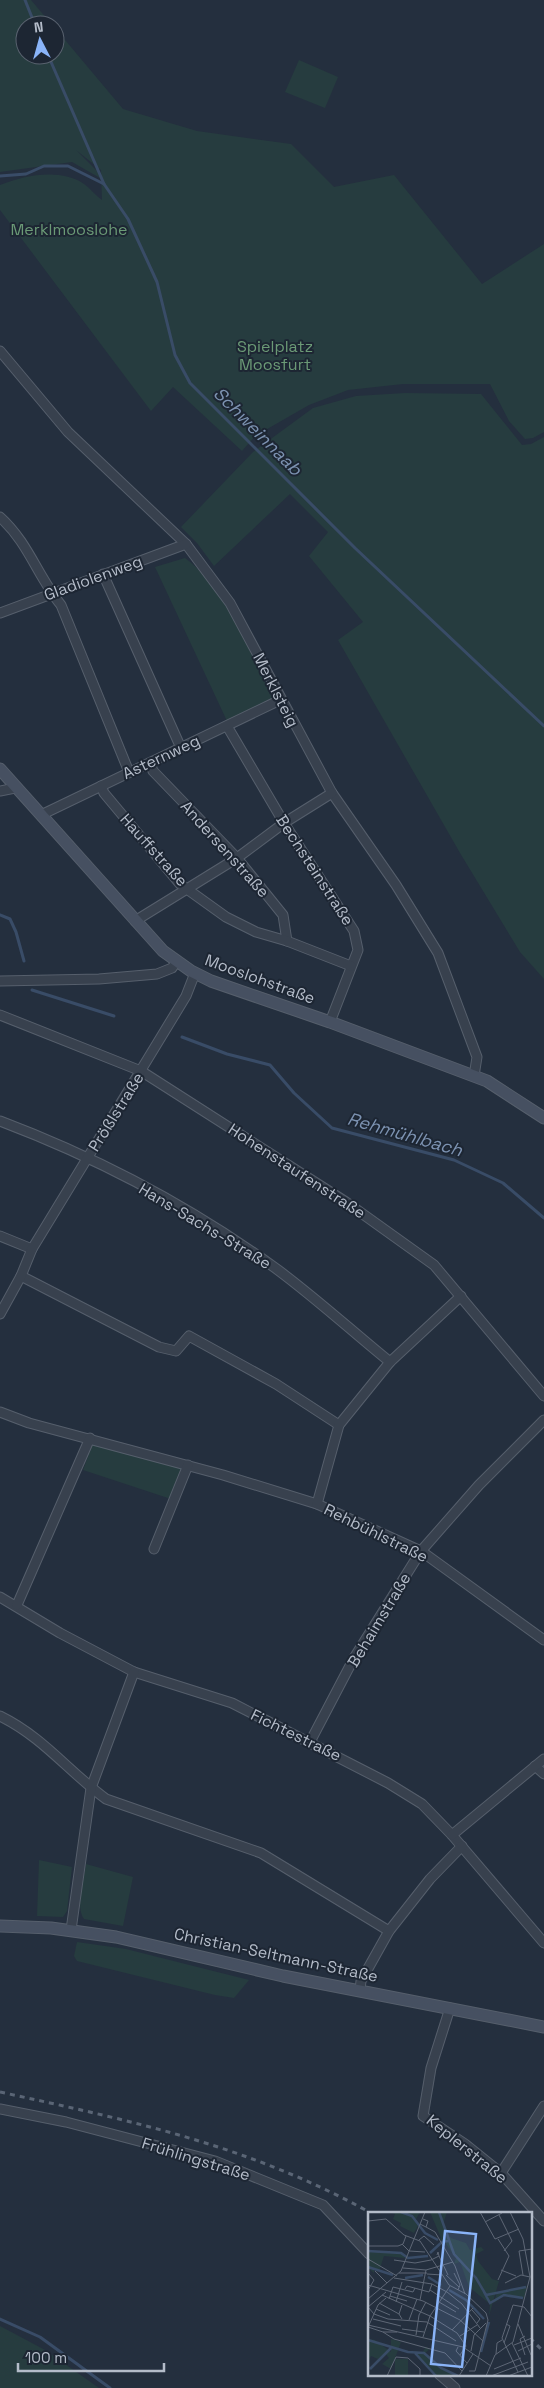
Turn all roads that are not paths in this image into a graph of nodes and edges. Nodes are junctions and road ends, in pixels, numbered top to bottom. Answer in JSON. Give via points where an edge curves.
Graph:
{"nodes":[{"id":1,"x":0,"y":351,"type":"edge"},
{"id":2,"x":0,"y":517,"type":"edge"},
{"id":3,"x":186,"y":544,"type":"junction"},
{"id":4,"x":103,"y":574,"type":"junction"},
{"id":5,"x":51,"y":593,"type":"junction"},
{"id":6,"x":0,"y":612,"type":"edge"},
{"id":7,"x":280,"y":700,"type":"junction"},
{"id":8,"x":227,"y":726,"type":"junction"},
{"id":9,"x":181,"y":748,"type":"junction"},
{"id":10,"x":150,"y":763,"type":"junction"},
{"id":11,"x":0,"y":769,"type":"edge"},
{"id":12,"x":129,"y":772,"type":"junction"},
{"id":13,"x":101,"y":786,"type":"junction"},
{"id":14,"x":15,"y":788,"type":"junction"},
{"id":15,"x":0,"y":791,"type":"edge"},
{"id":16,"x":332,"y":792,"type":"junction"},
{"id":17,"x":41,"y":815,"type":"junction"},
{"id":18,"x":284,"y":823,"type":"junction"},
{"id":19,"x":237,"y":858,"type":"junction"},
{"id":20,"x":188,"y":889,"type":"junction"},
{"id":21,"x":135,"y":921,"type":"junction"},
{"id":22,"x":287,"y":941,"type":"junction"},
{"id":23,"x":177,"y":961,"type":"junction"},
{"id":24,"x":351,"y":966,"type":"junction"},
{"id":25,"x":195,"y":973,"type":"junction"},
{"id":26,"x":0,"y":981,"type":"edge"},
{"id":27,"x":0,"y":1015,"type":"edge"},
{"id":28,"x":330,"y":1022,"type":"junction"},
{"id":29,"x":141,"y":1071,"type":"junction"},
{"id":30,"x":474,"y":1076,"type":"junction"},
{"id":31,"x":544,"y":1118,"type":"edge"},
{"id":32,"x":0,"y":1121,"type":"edge"},
{"id":33,"x":87,"y":1157,"type":"junction"},
{"id":34,"x":0,"y":1236,"type":"edge"},
{"id":35,"x":32,"y":1249,"type":"junction"},
{"id":36,"x":21,"y":1276,"type":"junction"},
{"id":37,"x":461,"y":1296,"type":"junction"},
{"id":38,"x":0,"y":1314,"type":"edge"},
{"id":39,"x":390,"y":1362,"type":"junction"},
{"id":40,"x":544,"y":1396,"type":"edge"},
{"id":41,"x":0,"y":1412,"type":"edge"},
{"id":42,"x":544,"y":1420,"type":"edge"},
{"id":43,"x":339,"y":1425,"type":"junction"},
{"id":44,"x":90,"y":1438,"type":"junction"},
{"id":45,"x":188,"y":1465,"type":"junction"},
{"id":46,"x":317,"y":1504,"type":"junction"},
{"id":47,"x":154,"y":1549,"type":"dead end"},
{"id":48,"x":421,"y":1551,"type":"junction"},
{"id":49,"x":0,"y":1597,"type":"edge"},
{"id":50,"x":17,"y":1605,"type":"junction"},
{"id":51,"x":544,"y":1640,"type":"edge"},
{"id":52,"x":134,"y":1672,"type":"junction"},
{"id":53,"x":0,"y":1716,"type":"edge"},
{"id":54,"x":310,"y":1742,"type":"junction"},
{"id":55,"x":544,"y":1759,"type":"edge"},
{"id":56,"x":535,"y":1766,"type":"junction"},
{"id":57,"x":544,"y":1774,"type":"edge"},
{"id":58,"x":91,"y":1788,"type":"junction"},
{"id":59,"x":452,"y":1835,"type":"junction"},
{"id":60,"x":462,"y":1846,"type":"junction"},
{"id":61,"x":0,"y":1926,"type":"edge"},
{"id":62,"x":71,"y":1930,"type":"junction"},
{"id":63,"x":388,"y":1931,"type":"junction"},
{"id":64,"x":544,"y":1943,"type":"edge"},
{"id":65,"x":360,"y":1990,"type":"junction"},
{"id":66,"x":450,"y":2008,"type":"junction"},
{"id":67,"x":544,"y":2027,"type":"edge"},
{"id":68,"x":544,"y":2106,"type":"edge"},
{"id":69,"x":0,"y":2109,"type":"edge"},
{"id":70,"x":501,"y":2174,"type":"junction"},
{"id":71,"x":544,"y":2221,"type":"edge"},
{"id":72,"x":368,"y":2253,"type":"edge"},
{"id":73,"x":441,"y":2376,"type":"edge"},
{"id":74,"x":455,"y":2388,"type":"edge"}],
"edges":[{"from":1,"to":3,"type":"street","name":"Merklsteig","via":[[68,432]]},
{"from":2,"to":5,"type":"street","via":[[14,530]]},
{"from":3,"to":4,"type":"street","name":"Gladiolenweg"},
{"from":3,"to":7,"type":"street","name":"Merklsteig","via":[[230,603]]},
{"from":4,"to":5,"type":"street","name":"Gladiolenweg"},
{"from":4,"to":9,"type":"street"},
{"from":5,"to":6,"type":"street","name":"Gladiolenweg"},
{"from":5,"to":12,"type":"street","via":[[61,605]]},
{"from":7,"to":8,"type":"street","name":"Asternweg"},
{"from":7,"to":16,"type":"street","name":"Merklsteig"},
{"from":8,"to":9,"type":"street","name":"Asternweg"},
{"from":8,"to":18,"type":"street","name":"Bechsteinstraße"},
{"from":9,"to":10,"type":"street","name":"Asternweg"},
{"from":10,"to":12,"type":"street","name":"Asternweg"},
{"from":10,"to":19,"type":"street","name":"Andersenstraße","via":[[153,771]]},
{"from":11,"to":14,"type":"street","name":"Mooslohstraße"},
{"from":12,"to":13,"type":"street","name":"Asternweg"},
{"from":13,"to":17,"type":"street","name":"Asternweg"},
{"from":13,"to":20,"type":"street","name":"Hauffstraße","via":[[180,884]]},
{"from":14,"to":15,"type":"street"},
{"from":14,"to":17,"type":"street","name":"Mooslohstraße"},
{"from":16,"to":18,"type":"street"},
{"from":16,"to":30,"type":"street","name":"Merklsteig","via":[[438,952],[477,1057]]},
{"from":17,"to":21,"type":"street","name":"Mooslohstraße"},
{"from":18,"to":19,"type":"street"},
{"from":18,"to":24,"type":"street","name":"Bechsteinstraße","via":[[354,931],[358,950]]},
{"from":19,"to":20,"type":"street"},
{"from":19,"to":22,"type":"street","name":"Andersenstraße","via":[[283,915]]},
{"from":20,"to":21,"type":"street"},
{"from":20,"to":22,"type":"street","name":"Hauffstraße","via":[[232,920],[256,932]]},
{"from":21,"to":23,"type":"street","name":"Mooslohstraße"},
{"from":22,"to":24,"type":"street","name":"Hauffstraße"},
{"from":23,"to":25,"type":"street","name":"Mooslohstraße"},
{"from":23,"to":26,"type":"street","via":[[172,968],[157,974]]},
{"from":24,"to":28,"type":"street","name":"Bechsteinstraße"},
{"from":25,"to":28,"type":"street","name":"Mooslohstraße"},
{"from":25,"to":29,"type":"street","name":"Prößlstraße","via":[[186,996]]},
{"from":27,"to":29,"type":"street","name":"Hohenstaufenstraße"},
{"from":28,"to":30,"type":"street","name":"Mooslohstraße"},
{"from":29,"to":33,"type":"street","name":"Prößlstraße"},
{"from":29,"to":37,"type":"street","name":"Hohenstaufenstraße","via":[[346,1202],[434,1265]]},
{"from":30,"to":31,"type":"street","name":"Mooslohstraße"},
{"from":32,"to":33,"type":"street","name":"Hans-Sachs-Straße"},
{"from":33,"to":35,"type":"street","name":"Prößlstraße"},
{"from":33,"to":39,"type":"street","name":"Hans-Sachs-Straße","via":[[196,1216],[278,1270]]},
{"from":34,"to":35,"type":"street"},
{"from":35,"to":36,"type":"street","name":"Prößlstraße"},
{"from":36,"to":38,"type":"street","name":"Prößlstraße"},
{"from":36,"to":43,"type":"street","via":[[160,1347],[176,1351],[189,1336],[276,1384]]},
{"from":37,"to":39,"type":"street"},
{"from":37,"to":40,"type":"street","name":"Hohenstaufenstraße"},
{"from":39,"to":43,"type":"street"},
{"from":41,"to":44,"type":"street","name":"Rehbühlstraße","via":[[29,1423]]},
{"from":42,"to":48,"type":"street","name":"Behaimstraße","via":[[479,1485]]},
{"from":43,"to":46,"type":"street"},
{"from":44,"to":45,"type":"street","name":"Rehbühlstraße"},
{"from":44,"to":50,"type":"street"},
{"from":45,"to":46,"type":"street","name":"Rehbühlstraße"},
{"from":45,"to":47,"type":"street"},
{"from":46,"to":48,"type":"street","name":"Rehbühlstraße"},
{"from":48,"to":51,"type":"street","name":"Rehbühlstraße"},
{"from":48,"to":54,"type":"street","name":"Behaimstraße","via":[[354,1658]]},
{"from":49,"to":50,"type":"street","name":"Fichtestraße"},
{"from":50,"to":52,"type":"street","name":"Fichtestraße","via":[[60,1633]]},
{"from":52,"to":54,"type":"street","name":"Fichtestraße","via":[[232,1703]]},
{"from":52,"to":58,"type":"street"},
{"from":53,"to":58,"type":"street","via":[[41,1740]]},
{"from":54,"to":59,"type":"street","name":"Fichtestraße","via":[[422,1804]]},
{"from":55,"to":56,"type":"street"},
{"from":56,"to":57,"type":"street"},
{"from":56,"to":59,"type":"street"},
{"from":58,"to":62,"type":"street"},
{"from":58,"to":63,"type":"street","via":[[106,1799],[261,1854]]},
{"from":59,"to":60,"type":"street","name":"Fichtestraße"},
{"from":60,"to":63,"type":"street"},
{"from":60,"to":64,"type":"street","name":"Fichtestraße"},
{"from":61,"to":62,"type":"street","name":"Christian-Seltmann-Straße"},
{"from":62,"to":65,"type":"street","name":"Christian-Seltmann-Straße"},
{"from":63,"to":65,"type":"street","via":[[361,1982]]},
{"from":65,"to":66,"type":"street","name":"Christian-Seltmann-Straße"},
{"from":66,"to":67,"type":"street","name":"Christian-Seltmann-Straße"},
{"from":66,"to":70,"type":"street","name":"Keplerstraße","via":[[431,2068],[423,2116],[465,2144]]},
{"from":68,"to":70,"type":"street"},
{"from":69,"to":72,"type":"street","name":"Frühlingstraße","via":[[66,2122],[215,2161],[323,2205]]},
{"from":70,"to":71,"type":"street","name":"Keplerstraße"},
{"from":73,"to":74,"type":"street"}]}
